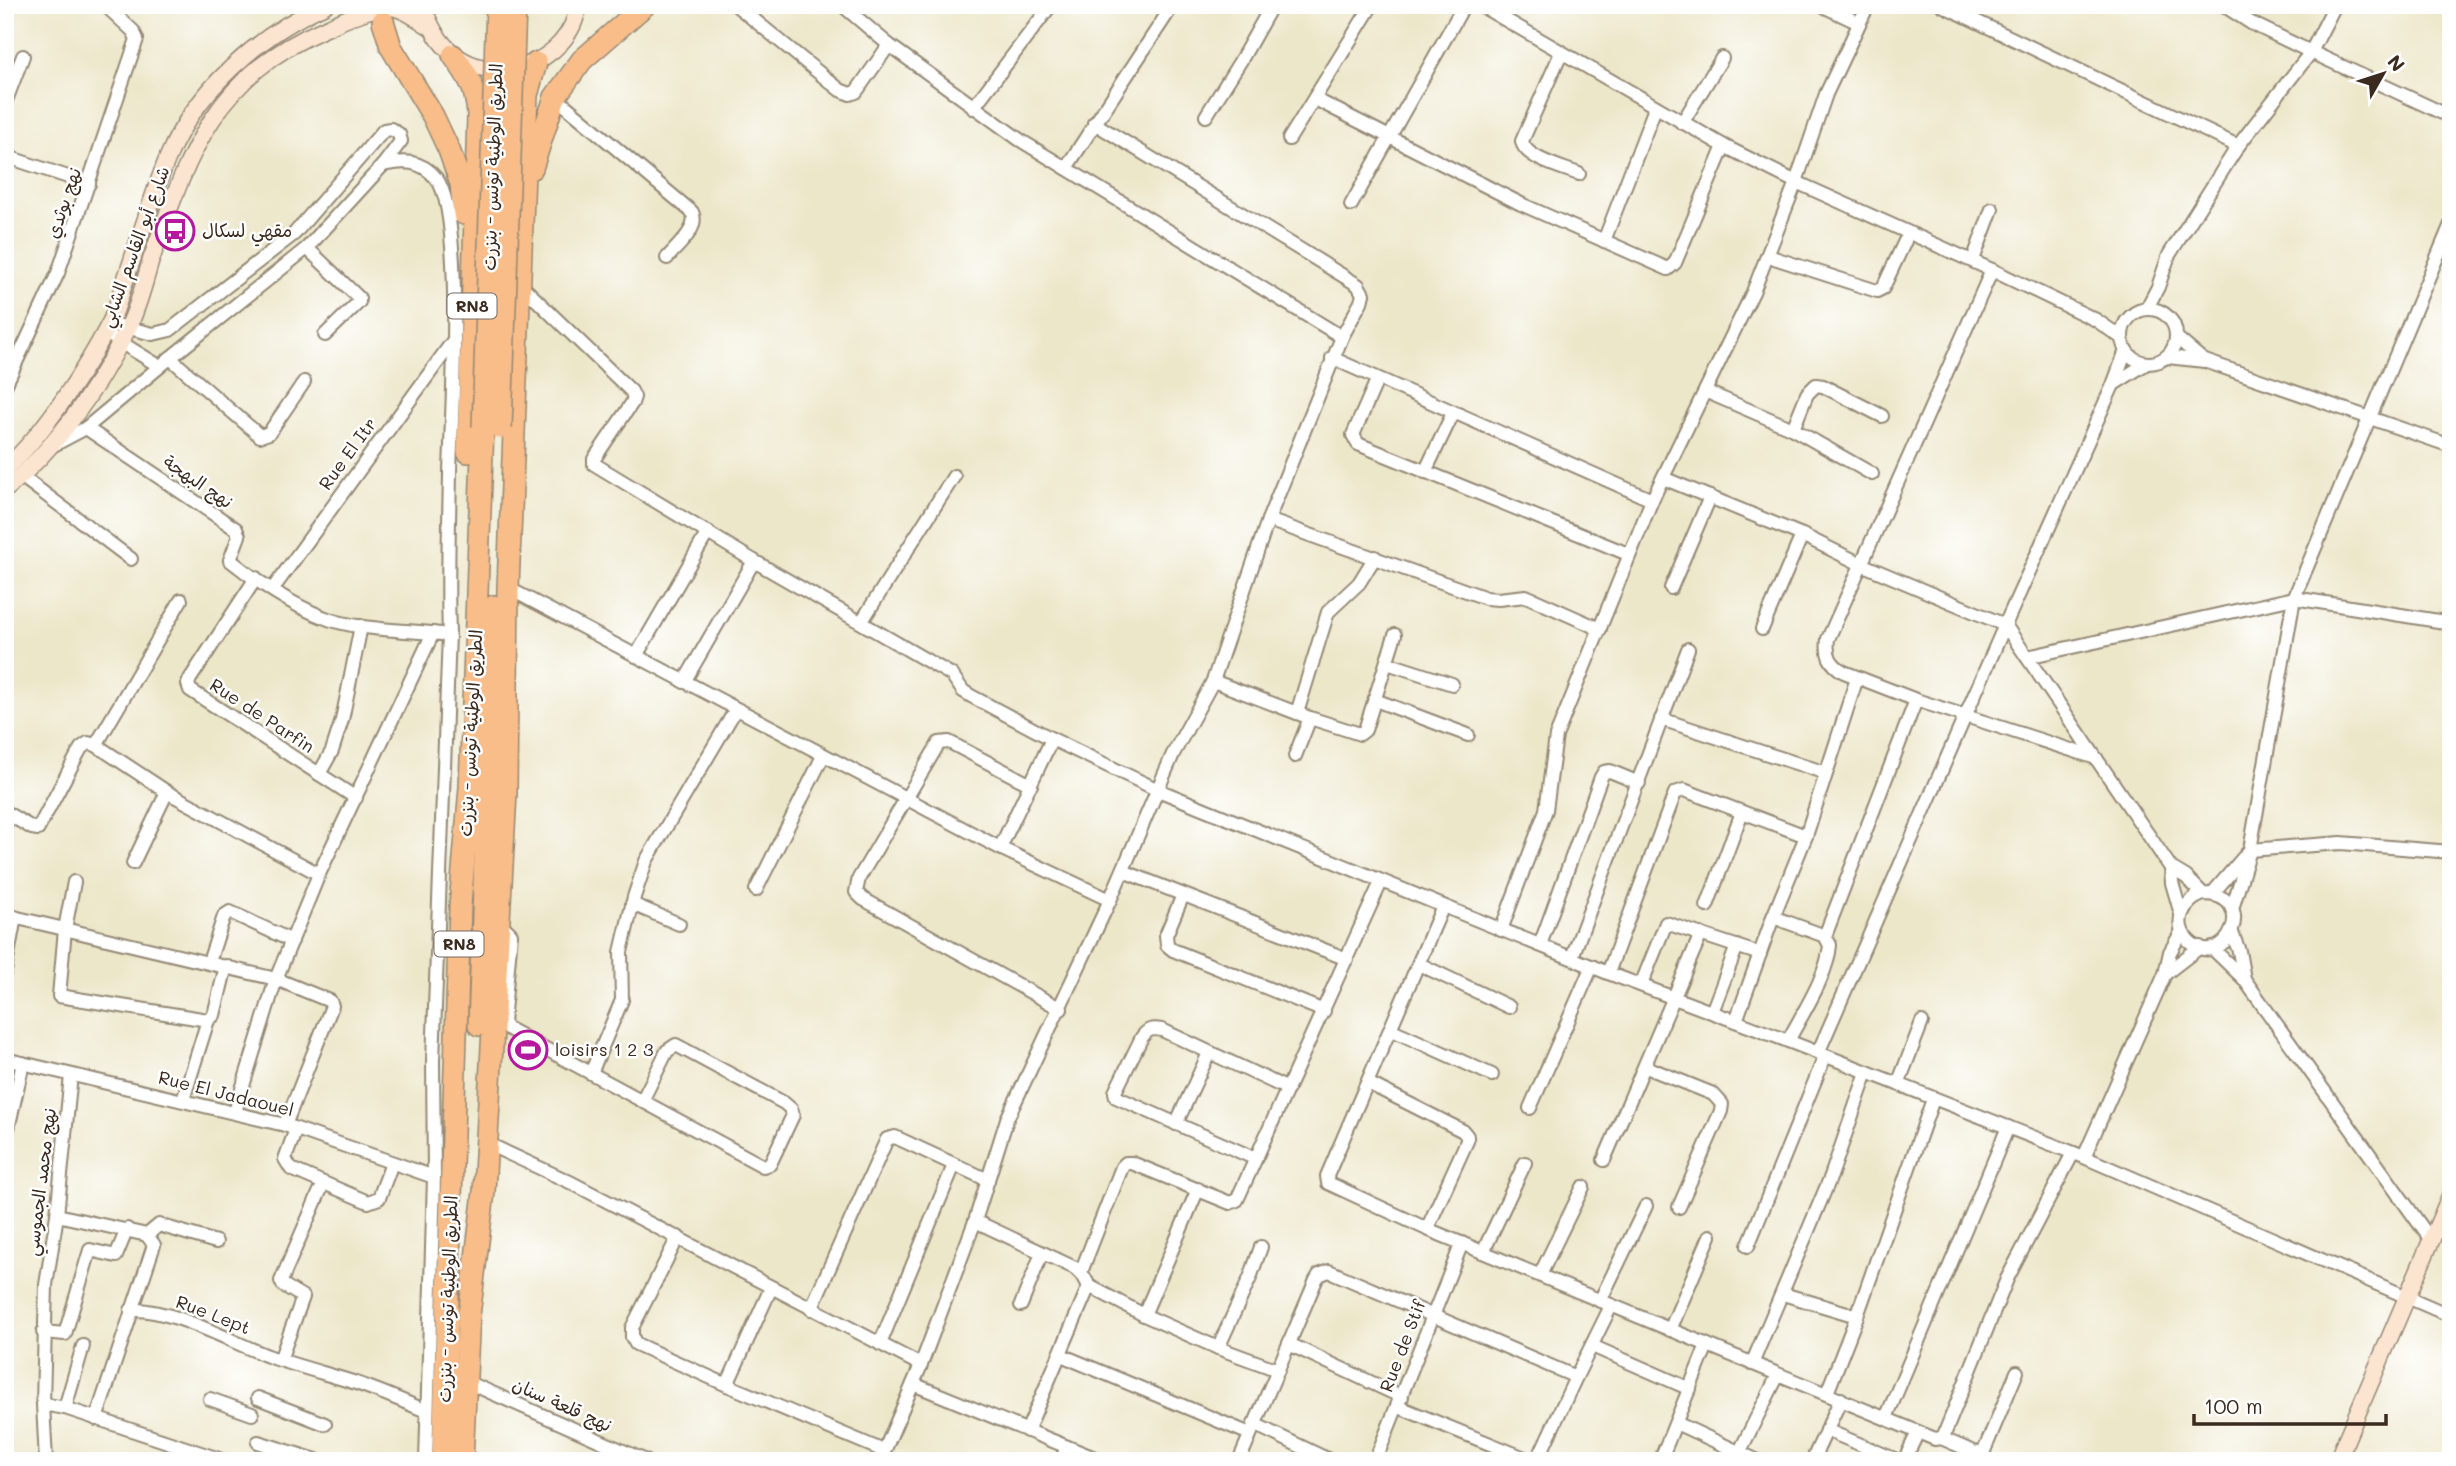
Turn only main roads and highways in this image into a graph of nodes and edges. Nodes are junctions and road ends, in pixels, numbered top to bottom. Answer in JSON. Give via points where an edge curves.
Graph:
{"nodes":[{"id":1,"x":497,"y":5,"type":"edge"},
{"id":2,"x":514,"y":5,"type":"edge"},
{"id":3,"x":645,"y":5,"type":"edge"},
{"id":4,"x":383,"y":21,"type":"dead end"},
{"id":5,"x":453,"y":55,"type":"road end"},
{"id":6,"x":536,"y":63,"type":"road end"},
{"id":7,"x":522,"y":257,"type":"junction"},
{"id":8,"x":473,"y":272,"type":"junction"},
{"id":9,"x":492,"y":428,"type":"junction"},
{"id":10,"x":460,"y":906,"type":"junction"},
{"id":11,"x":468,"y":1324,"type":"junction"},
{"id":12,"x":443,"y":1461,"type":"edge"},
{"id":13,"x":462,"y":1461,"type":"edge"}],
"edges":[{"from":1,"to":9,"type":"highway","name":"الطريق الوطنية تونس - بنزرت","number":"RN8","bridge":true},
{"from":2,"to":9,"type":"highway","name":"الطريق الوطنية تونس - بنزرت","number":"RN8","bridge":true},
{"from":3,"to":7,"type":"highway","via":[[582,60],[555,97],[533,167]]},
{"from":4,"to":8,"type":"highway","number":"RN8","via":[[391,47],[433,116],[461,184],[467,257]]},
{"from":5,"to":8,"type":"highway","number":"RN8","via":[[476,93]]},
{"from":6,"to":7,"type":"highway","via":[[527,95]]},
{"from":7,"to":11,"type":"highway","number":"RN8","via":[[508,588],[506,793],[484,1192]]},
{"from":8,"to":10,"type":"highway","number":"RN8","via":[[458,771]]},
{"from":9,"to":10,"type":"highway","name":"الطريق الوطنية تونس - بنزرت","number":"RN8"},
{"from":9,"to":11,"type":"highway","name":"الطريق الوطنية تونس - بنزرت","number":"RN8"},
{"from":10,"to":12,"type":"highway","name":"الطريق الوطنية تونس - بنزرت","number":"RN8"},
{"from":11,"to":13,"type":"highway","name":"الطريق الوطنية تونس - بنزرت","number":"RN8"}]}
